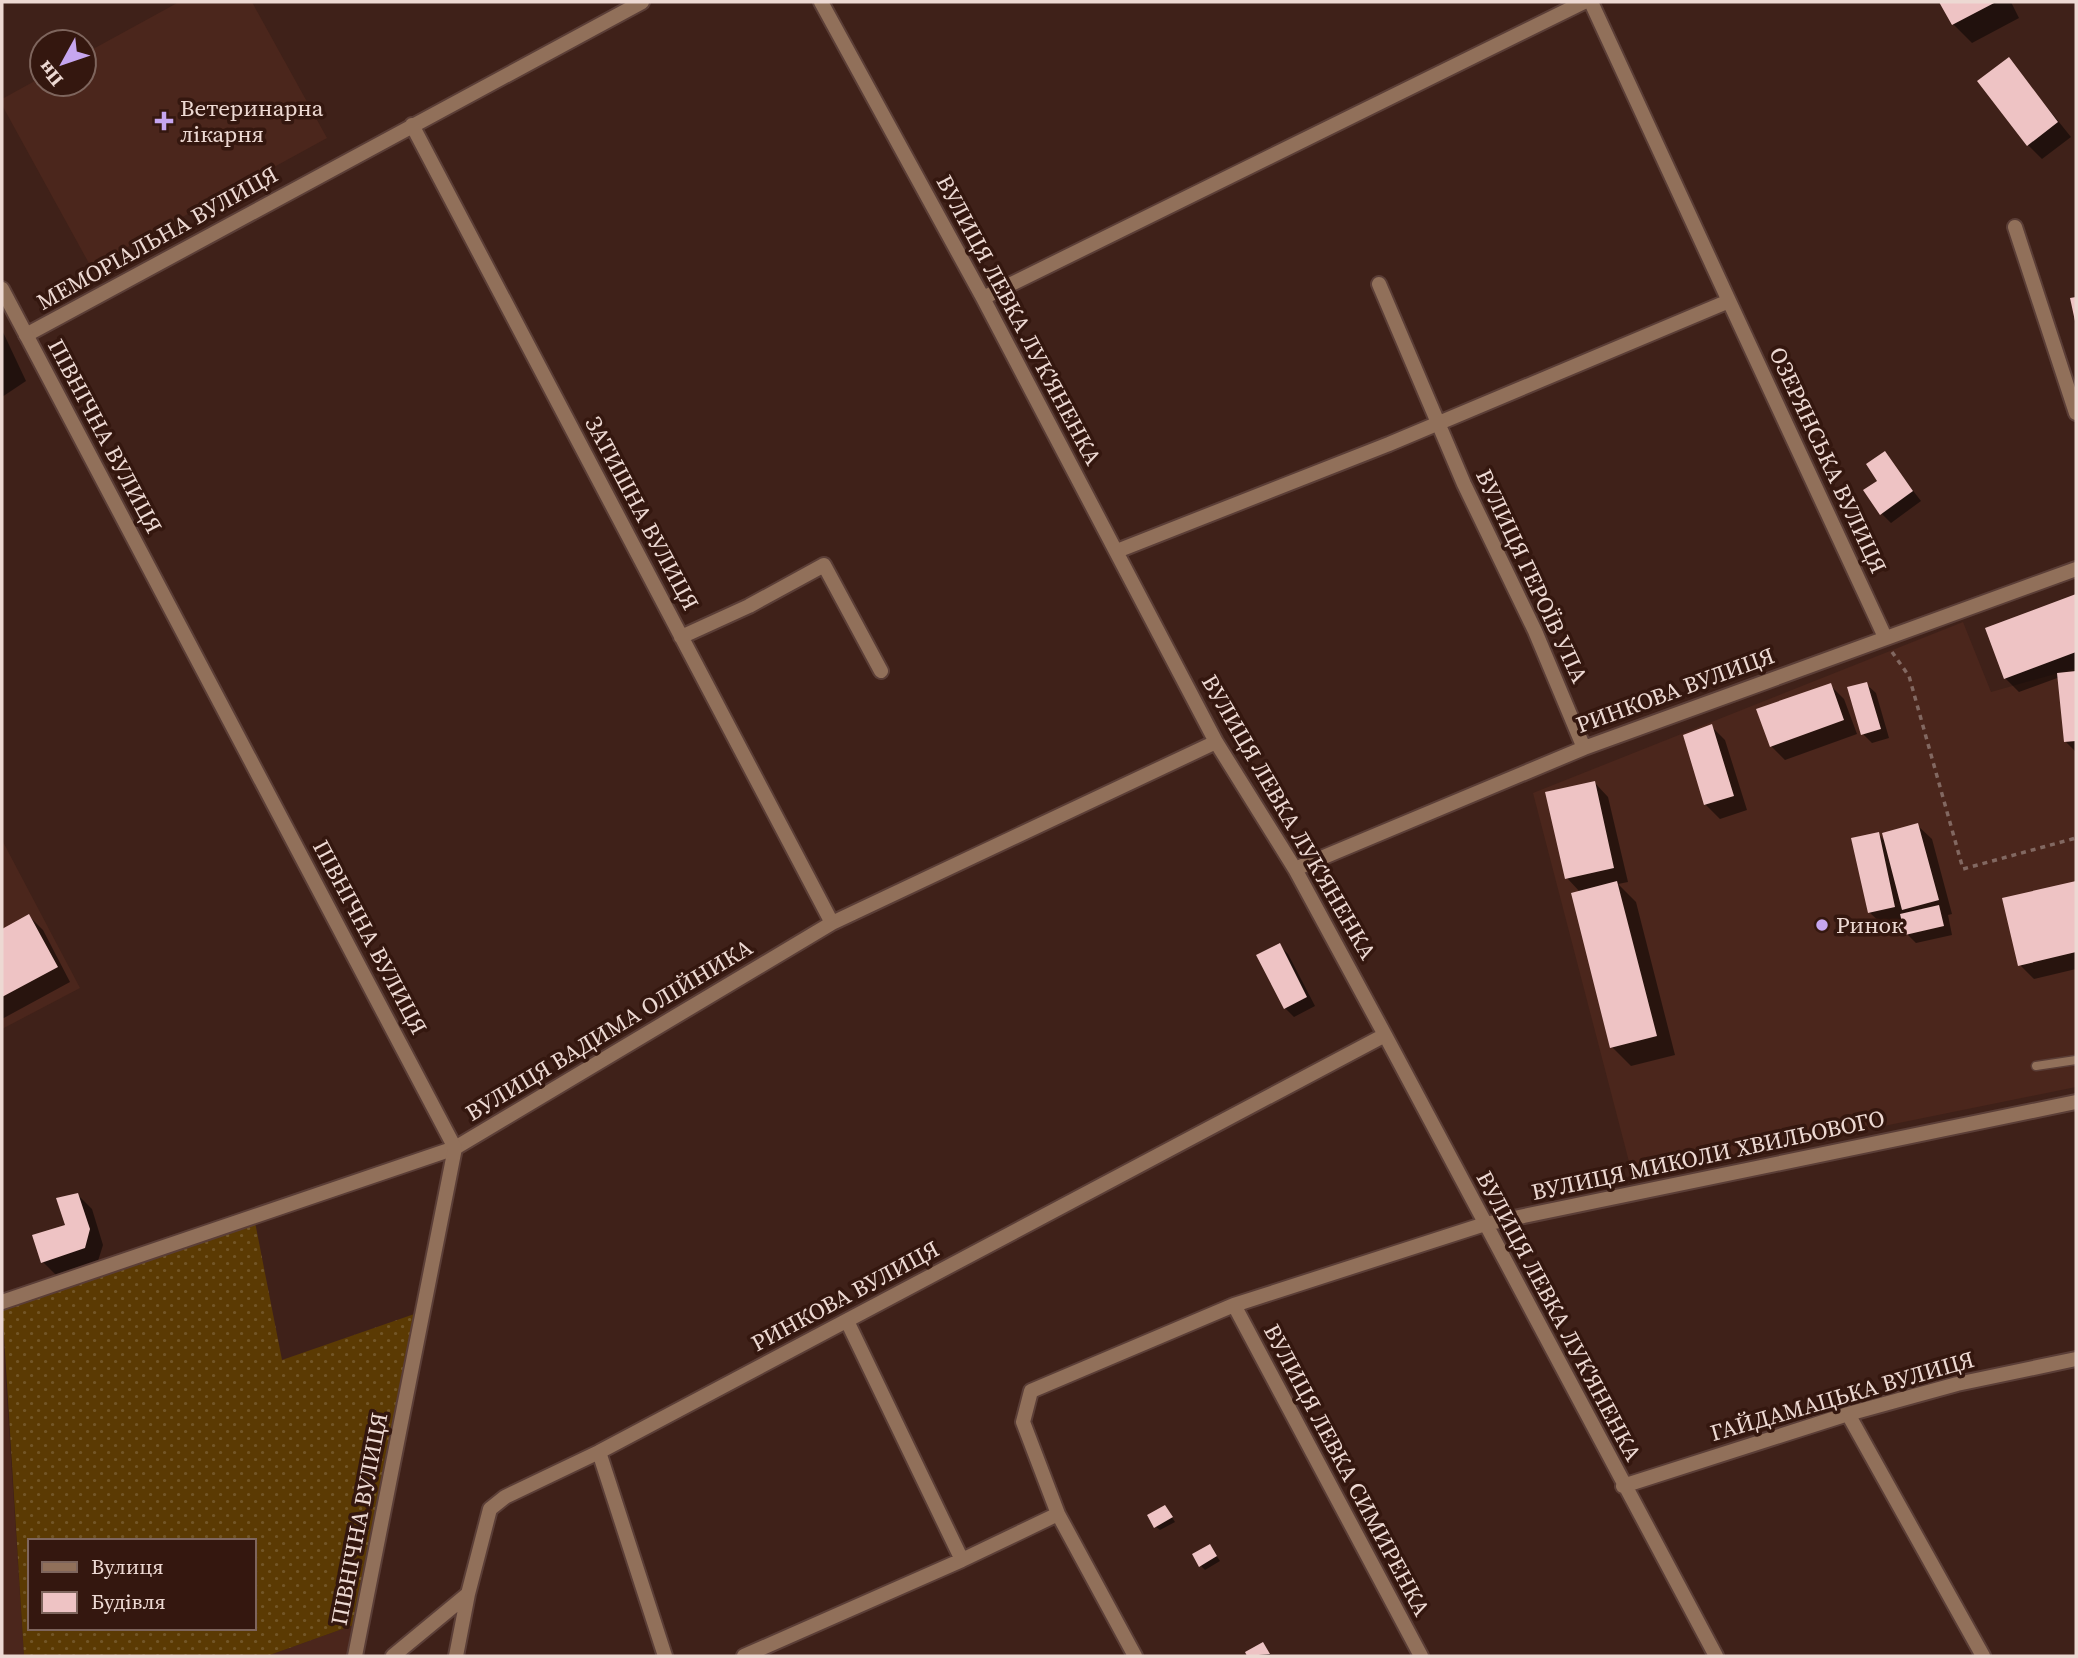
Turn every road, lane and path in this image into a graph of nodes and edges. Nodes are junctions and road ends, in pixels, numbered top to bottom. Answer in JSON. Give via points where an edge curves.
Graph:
{"nodes":[{"id":1,"x":642,"y":2,"type":"edge"},
{"id":2,"x":821,"y":2,"type":"edge"},
{"id":3,"x":1584,"y":2,"type":"edge"},
{"id":4,"x":1591,"y":2,"type":"edge"},
{"id":5,"x":412,"y":125,"type":"junction"},
{"id":6,"x":2015,"y":227,"type":"dead end"},
{"id":7,"x":1379,"y":284,"type":"dead end"},
{"id":8,"x":2,"y":289,"type":"edge"},
{"id":9,"x":982,"y":299,"type":"junction"},
{"id":10,"x":1729,"y":301,"type":"junction"},
{"id":11,"x":26,"y":335,"type":"junction"},
{"id":12,"x":2076,"y":413,"type":"edge"},
{"id":13,"x":1440,"y":423,"type":"junction"},
{"id":14,"x":1117,"y":551,"type":"junction"},
{"id":15,"x":2076,"y":569,"type":"edge"},
{"id":16,"x":681,"y":637,"type":"junction"},
{"id":17,"x":1885,"y":637,"type":"junction"},
{"id":18,"x":881,"y":671,"type":"dead end"},
{"id":19,"x":1216,"y":742,"type":"junction"},
{"id":20,"x":1584,"y":748,"type":"junction"},
{"id":21,"x":2076,"y":838,"type":"edge"},
{"id":22,"x":1294,"y":869,"type":"junction"},
{"id":23,"x":832,"y":923,"type":"junction"},
{"id":24,"x":1385,"y":1035,"type":"junction"},
{"id":25,"x":2076,"y":1060,"type":"edge"},
{"id":26,"x":2036,"y":1066,"type":"dead end"},
{"id":27,"x":2076,"y":1102,"type":"edge"},
{"id":28,"x":455,"y":1148,"type":"junction"},
{"id":29,"x":1485,"y":1224,"type":"junction"},
{"id":30,"x":2,"y":1302,"type":"edge"},
{"id":31,"x":1234,"y":1305,"type":"junction"},
{"id":32,"x":847,"y":1321,"type":"junction"},
{"id":33,"x":2076,"y":1359,"type":"edge"},
{"id":34,"x":1848,"y":1414,"type":"junction"},
{"id":35,"x":599,"y":1452,"type":"junction"},
{"id":36,"x":1623,"y":1486,"type":"junction"},
{"id":37,"x":1058,"y":1514,"type":"junction"},
{"id":38,"x":962,"y":1560,"type":"junction"},
{"id":39,"x":468,"y":1594,"type":"junction"},
{"id":40,"x":355,"y":1656,"type":"edge"},
{"id":41,"x":393,"y":1656,"type":"edge"},
{"id":42,"x":456,"y":1656,"type":"edge"},
{"id":43,"x":665,"y":1656,"type":"edge"},
{"id":44,"x":744,"y":1656,"type":"edge"},
{"id":45,"x":1135,"y":1656,"type":"edge"},
{"id":46,"x":1421,"y":1656,"type":"edge"},
{"id":47,"x":1716,"y":1656,"type":"edge"},
{"id":48,"x":1983,"y":1656,"type":"edge"}],
"edges":[{"from":1,"to":5,"type":"street","name":"МЕМОРІАЛЬНА ВУЛИЦЯ"},
{"from":2,"to":9,"type":"street","name":"ВУЛИЦЯ ЛЕВКА ЛУК'ЯНЕНКА"},
{"from":3,"to":9,"type":"street"},
{"from":4,"to":10,"type":"street","name":"ОЗЕРЯНСЬКА ВУЛИЦЯ"},
{"from":5,"to":11,"type":"street","name":"МЕМОРІАЛЬНА ВУЛИЦЯ"},
{"from":5,"to":16,"type":"street","name":"ЗАТИШНА ВУЛИЦЯ"},
{"from":6,"to":12,"type":"street"},
{"from":7,"to":13,"type":"street","name":"ВУЛИЦЯ ГЕРОЇВ УПА"},
{"from":8,"to":11,"type":"street","name":"ПІВНІЧНА ВУЛИЦЯ"},
{"from":9,"to":14,"type":"street","name":"ВУЛИЦЯ ЛЕВКА ЛУК'ЯНЕНКА"},
{"from":10,"to":13,"type":"street"},
{"from":10,"to":17,"type":"street","name":"ОЗЕРЯНСЬКА ВУЛИЦЯ"},
{"from":11,"to":28,"type":"street","name":"ПІВНІЧНА ВУЛИЦЯ"},
{"from":13,"to":14,"type":"street"},
{"from":13,"to":20,"type":"street","name":"ВУЛИЦЯ ГЕРОЇВ УПА"},
{"from":14,"to":19,"type":"street","name":"ВУЛИЦЯ ЛЕВКА ЛУК'ЯНЕНКА"},
{"from":15,"to":17,"type":"street","name":"РИНКОВА ВУЛИЦЯ"},
{"from":16,"to":18,"type":"street","via":[[824,565]]},
{"from":16,"to":23,"type":"street","name":"ЗАТИШНА ВУЛИЦЯ"},
{"from":17,"to":20,"type":"street","name":"РИНКОВА ВУЛИЦЯ"},
{"from":17,"to":21,"type":"path","via":[[1909,676],[1963,869]]},
{"from":19,"to":22,"type":"street","name":"ВУЛИЦЯ ЛЕВКА ЛУК'ЯНЕНКА"},
{"from":19,"to":23,"type":"street","name":"ВУЛИЦЯ ВАДИМА ОЛІЙНИКА"},
{"from":20,"to":22,"type":"street","name":"РИНКОВА ВУЛИЦЯ"},
{"from":22,"to":24,"type":"street","name":"ВУЛИЦЯ ЛЕВКА ЛУК'ЯНЕНКА"},
{"from":23,"to":28,"type":"street","name":"ВУЛИЦЯ ВАДИМА ОЛІЙНИКА"},
{"from":24,"to":29,"type":"street","name":"ВУЛИЦЯ ЛЕВКА ЛУК'ЯНЕНКА"},
{"from":24,"to":32,"type":"street","name":"РИНКОВА ВУЛИЦЯ"},
{"from":25,"to":26,"type":"lane"},
{"from":27,"to":29,"type":"street","name":"ВУЛИЦЯ МИКОЛИ ХВИЛЬОВОГО"},
{"from":28,"to":30,"type":"street","name":"ВУЛИЦЯ ВАДИМА ОЛІЙНИКА"},
{"from":28,"to":40,"type":"street","name":"ПІВНІЧНА ВУЛИЦЯ"},
{"from":29,"to":31,"type":"street","name":"ВУЛИЦЯ МИКОЛИ ХВИЛЬОВОГО"},
{"from":29,"to":36,"type":"street","name":"ВУЛИЦЯ ЛЕВКА ЛУК'ЯНЕНКА"},
{"from":31,"to":37,"type":"street","name":"ВУЛИЦЯ МИКОЛИ ХВИЛЬОВОГО","via":[[1031,1391],[1023,1422]]},
{"from":31,"to":46,"type":"street","name":"ВУЛИЦЯ ЛЕВКА СИМИРЕНКА"},
{"from":32,"to":35,"type":"street","name":"РИНКОВА ВУЛИЦЯ"},
{"from":32,"to":38,"type":"street"},
{"from":33,"to":34,"type":"street","name":"ГАЙДАМАЦЬКА ВУЛИЦЯ","via":[[1957,1384]]},
{"from":34,"to":36,"type":"street","name":"ГАЙДАМАЦЬКА ВУЛИЦЯ"},
{"from":34,"to":48,"type":"street"},
{"from":35,"to":39,"type":"street","name":"РИНКОВА ВУЛИЦЯ","via":[[505,1497],[490,1509]]},
{"from":35,"to":43,"type":"street"},
{"from":36,"to":47,"type":"street","name":"ВУЛИЦЯ ЛЕВКА ЛУК'ЯНЕНКА"},
{"from":37,"to":38,"type":"street"},
{"from":37,"to":45,"type":"street"},
{"from":38,"to":44,"type":"street"},
{"from":39,"to":41,"type":"street"},
{"from":39,"to":42,"type":"street","name":"РИНКОВА ВУЛИЦЯ"}]}
